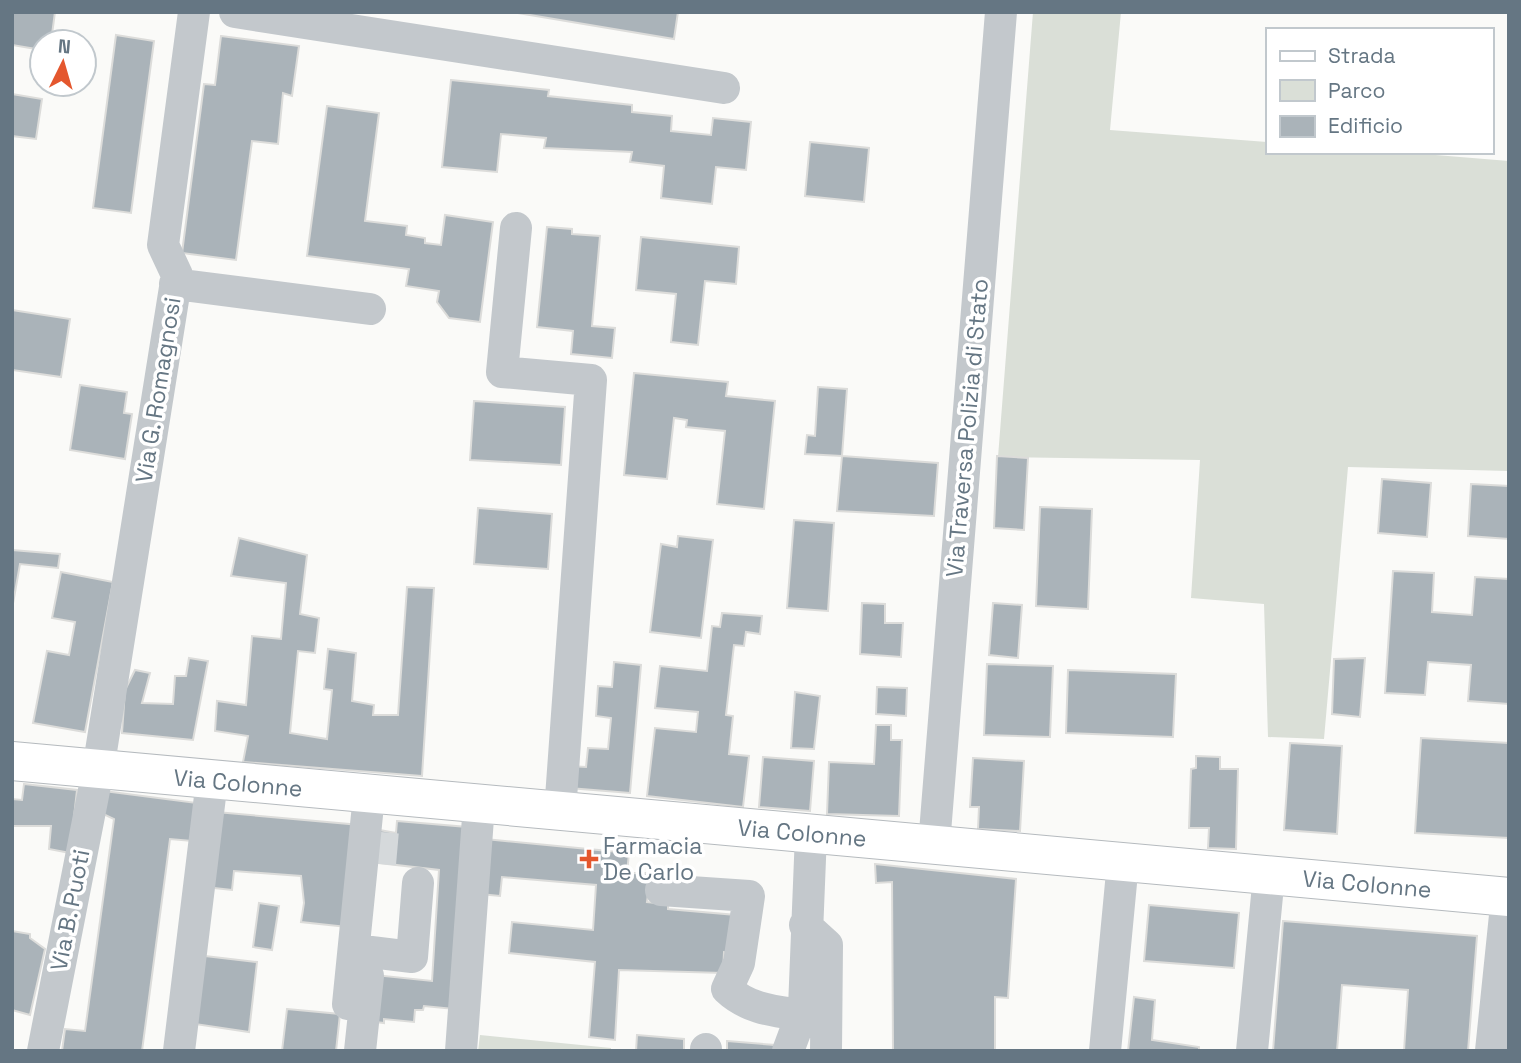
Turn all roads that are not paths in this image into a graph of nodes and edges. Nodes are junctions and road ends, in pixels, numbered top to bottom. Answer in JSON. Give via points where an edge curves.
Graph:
{"nodes":[{"id":1,"x":194,"y":12,"type":"edge"},
{"id":2,"x":235,"y":12,"type":"edge"},
{"id":3,"x":1001,"y":12,"type":"edge"},
{"id":4,"x":724,"y":88,"type":"dead end"},
{"id":5,"x":516,"y":228,"type":"dead end"},
{"id":6,"x":176,"y":284,"type":"junction"},
{"id":7,"x":370,"y":309,"type":"dead end"},
{"id":8,"x":12,"y":761,"type":"edge"},
{"id":9,"x":98,"y":770,"type":"junction"},
{"id":10,"x":212,"y":780,"type":"junction"},
{"id":11,"x":479,"y":804,"type":"junction"},
{"id":12,"x":379,"y":807,"type":"junction"},
{"id":13,"x":560,"y":812,"type":"junction"},
{"id":14,"x":811,"y":834,"type":"junction"},
{"id":15,"x":934,"y":845,"type":"junction"},
{"id":16,"x":1123,"y":862,"type":"junction"},
{"id":17,"x":380,"y":864,"type":"tunnel mouth"},
{"id":18,"x":1269,"y":875,"type":"junction"},
{"id":19,"x":418,"y":883,"type":"dead end"},
{"id":20,"x":662,"y":890,"type":"dead end"},
{"id":21,"x":1508,"y":897,"type":"edge"},
{"id":22,"x":806,"y":925,"type":"junction"},
{"id":23,"x":371,"y":952,"type":"junction"},
{"id":24,"x":348,"y":1004,"type":"dead end"},
{"id":25,"x":801,"y":1015,"type":"junction"},
{"id":26,"x":43,"y":1051,"type":"edge"},
{"id":27,"x":179,"y":1051,"type":"edge"},
{"id":28,"x":360,"y":1051,"type":"edge"},
{"id":29,"x":461,"y":1051,"type":"edge"},
{"id":30,"x":788,"y":1051,"type":"edge"},
{"id":31,"x":826,"y":1051,"type":"edge"},
{"id":32,"x":1105,"y":1051,"type":"edge"},
{"id":33,"x":1252,"y":1051,"type":"edge"},
{"id":34,"x":1491,"y":1051,"type":"edge"}],
"edges":[{"from":1,"to":6,"type":"street","name":"Via G. Romagnosi","via":[[163,245],[177,275]]},
{"from":2,"to":4,"type":"street"},
{"from":3,"to":15,"type":"street","name":"Via Traversa Polizia di Stato"},
{"from":5,"to":13,"type":"street","via":[[502,372],[591,380]]},
{"from":6,"to":7,"type":"street"},
{"from":6,"to":9,"type":"street","name":"Via G. Romagnosi"},
{"from":8,"to":9,"type":"main road","name":"Via Colonne"},
{"from":9,"to":10,"type":"main road","name":"Via Colonne"},
{"from":9,"to":26,"type":"street","name":"Via B. Puoti"},
{"from":10,"to":12,"type":"main road","name":"Via Colonne"},
{"from":10,"to":27,"type":"street"},
{"from":11,"to":12,"type":"main road","name":"Via Colonne"},
{"from":11,"to":13,"type":"main road","name":"Via Colonne"},
{"from":11,"to":29,"type":"street"},
{"from":12,"to":24,"type":"street"},
{"from":13,"to":14,"type":"main road","name":"Via Colonne"},
{"from":14,"to":15,"type":"main road","name":"Via Colonne"},
{"from":14,"to":22,"type":"street"},
{"from":15,"to":16,"type":"main road","name":"Via Colonne"},
{"from":16,"to":18,"type":"main road","name":"Via Colonne"},
{"from":16,"to":32,"type":"street"},
{"from":17,"to":23,"type":"street"},
{"from":18,"to":21,"type":"main road","name":"Via Colonne"},
{"from":18,"to":33,"type":"street"},
{"from":19,"to":23,"type":"street","via":[[412,957]]},
{"from":20,"to":25,"type":"street","via":[[749,896],[739,963],[727,989],[763,1010]]},
{"from":21,"to":34,"type":"street"},
{"from":22,"to":25,"type":"street"},
{"from":22,"to":31,"type":"street","via":[[827,945]]},
{"from":23,"to":28,"type":"street"},
{"from":25,"to":30,"type":"street"}]}
